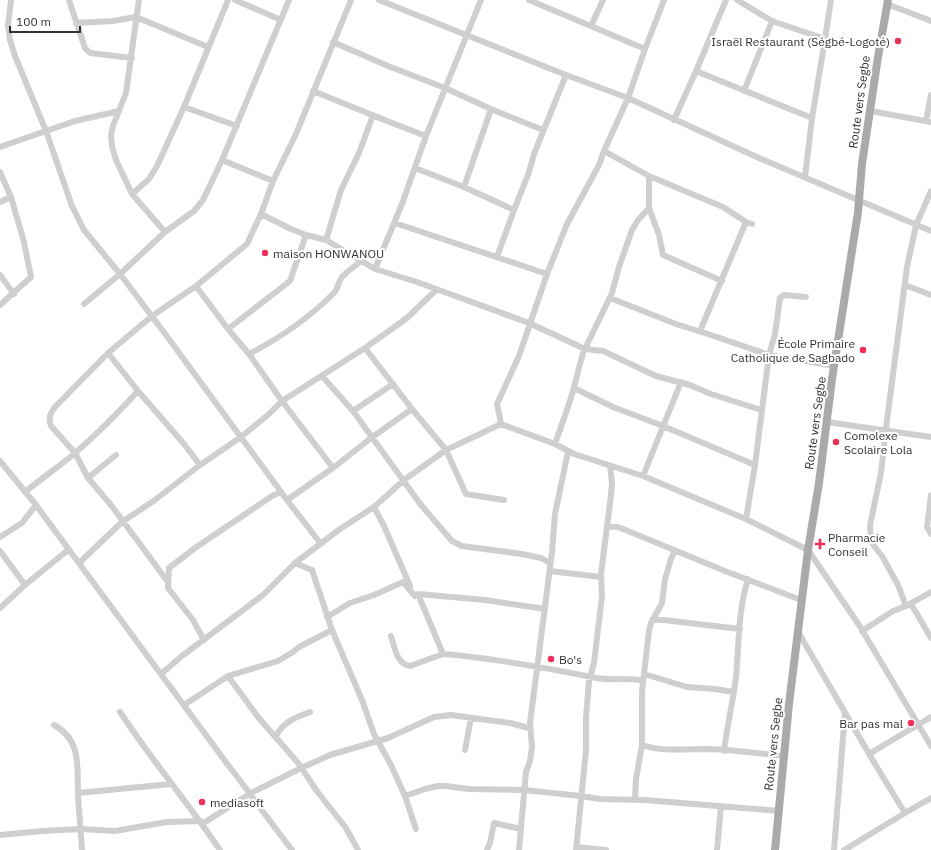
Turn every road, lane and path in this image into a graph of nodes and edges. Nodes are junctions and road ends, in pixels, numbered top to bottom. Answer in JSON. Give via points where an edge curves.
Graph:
{"nodes":[{"id":1,"x":11,"y":0,"type":"edge"},
{"id":2,"x":69,"y":0,"type":"edge"},
{"id":3,"x":139,"y":0,"type":"edge"},
{"id":4,"x":228,"y":0,"type":"edge"},
{"id":5,"x":235,"y":0,"type":"edge"},
{"id":6,"x":289,"y":0,"type":"edge"},
{"id":7,"x":351,"y":0,"type":"edge"},
{"id":8,"x":379,"y":0,"type":"edge"},
{"id":9,"x":481,"y":0,"type":"edge"},
{"id":10,"x":529,"y":0,"type":"edge"},
{"id":11,"x":603,"y":0,"type":"edge"},
{"id":12,"x":664,"y":0,"type":"edge"},
{"id":13,"x":726,"y":0,"type":"edge"},
{"id":14,"x":737,"y":0,"type":"edge"},
{"id":15,"x":830,"y":0,"type":"edge"},
{"id":16,"x":391,"y":2,"type":"edge"},
{"id":17,"x":538,"y":2,"type":"edge"},
{"id":18,"x":887,"y":2,"type":"edge"},
{"id":19,"x":136,"y":17,"type":"junction"},
{"id":20,"x":281,"y":20,"type":"junction"},
{"id":21,"x":772,"y":21,"type":"junction"},
{"id":22,"x":931,"y":21,"type":"edge"},
{"id":23,"x":76,"y":23,"type":"junction"},
{"id":24,"x":592,"y":26,"type":"junction"},
{"id":25,"x":467,"y":35,"type":"junction"},
{"id":26,"x":825,"y":39,"type":"junction"},
{"id":27,"x":333,"y":42,"type":"junction"},
{"id":28,"x":208,"y":47,"type":"junction"},
{"id":29,"x":645,"y":49,"type":"junction"},
{"id":30,"x":132,"y":58,"type":"junction"},
{"id":31,"x":696,"y":71,"type":"junction"},
{"id":32,"x":566,"y":75,"type":"junction"},
{"id":33,"x":445,"y":88,"type":"junction"},
{"id":34,"x":313,"y":91,"type":"junction"},
{"id":35,"x":744,"y":91,"type":"junction"},
{"id":36,"x":931,"y":95,"type":"edge"},
{"id":37,"x":628,"y":98,"type":"junction"},
{"id":38,"x":184,"y":107,"type":"junction"},
{"id":39,"x":491,"y":109,"type":"junction"},
{"id":40,"x":119,"y":111,"type":"junction"},
{"id":41,"x":871,"y":111,"type":"junction"},
{"id":42,"x":373,"y":115,"type":"junction"},
{"id":43,"x":812,"y":118,"type":"junction"},
{"id":44,"x":674,"y":120,"type":"junction"},
{"id":45,"x":929,"y":122,"type":"edge"},
{"id":46,"x":237,"y":126,"type":"junction"},
{"id":47,"x":543,"y":130,"type":"junction"},
{"id":48,"x":46,"y":131,"type":"junction"},
{"id":49,"x":426,"y":136,"type":"junction"},
{"id":50,"x":0,"y":147,"type":"edge"},
{"id":51,"x":604,"y":151,"type":"junction"},
{"id":52,"x":222,"y":160,"type":"junction"},
{"id":53,"x":415,"y":168,"type":"junction"},
{"id":54,"x":0,"y":172,"type":"edge"},
{"id":55,"x":649,"y":176,"type":"junction"},
{"id":56,"x":804,"y":177,"type":"junction"},
{"id":57,"x":273,"y":181,"type":"junction"},
{"id":58,"x":464,"y":187,"type":"junction"},
{"id":59,"x":931,"y":191,"type":"edge"},
{"id":60,"x":132,"y":194,"type":"junction"},
{"id":61,"x":11,"y":198,"type":"junction"},
{"id":62,"x":858,"y":201,"type":"junction"},
{"id":63,"x":0,"y":202,"type":"edge"},
{"id":64,"x":649,"y":208,"type":"junction"},
{"id":65,"x":514,"y":210,"type":"junction"},
{"id":66,"x":261,"y":214,"type":"junction"},
{"id":67,"x":394,"y":223,"type":"junction"},
{"id":68,"x":916,"y":225,"type":"junction"},
{"id":69,"x":931,"y":231,"type":"edge"},
{"id":70,"x":165,"y":232,"type":"junction"},
{"id":71,"x":306,"y":235,"type":"junction"},
{"id":72,"x":326,"y":240,"type":"junction"},
{"id":73,"x":497,"y":257,"type":"junction"},
{"id":74,"x":361,"y":262,"type":"junction"},
{"id":75,"x":375,"y":269,"type":"junction"},
{"id":76,"x":120,"y":274,"type":"junction"},
{"id":77,"x":547,"y":274,"type":"junction"},
{"id":78,"x":0,"y":275,"type":"edge"},
{"id":79,"x":722,"y":281,"type":"junction"},
{"id":80,"x":905,"y":285,"type":"junction"},
{"id":81,"x":196,"y":286,"type":"junction"},
{"id":82,"x":436,"y":290,"type":"junction"},
{"id":83,"x":14,"y":294,"type":"junction"},
{"id":84,"x":931,"y":295,"type":"edge"},
{"id":85,"x":806,"y":297,"type":"dead end"},
{"id":86,"x":610,"y":298,"type":"junction"},
{"id":87,"x":84,"y":304,"type":"dead end"},
{"id":88,"x":0,"y":305,"type":"edge"},
{"id":89,"x":152,"y":316,"type":"junction"},
{"id":90,"x":529,"y":323,"type":"junction"},
{"id":91,"x":228,"y":329,"type":"junction"},
{"id":92,"x":700,"y":331,"type":"junction"},
{"id":93,"x":365,"y":348,"type":"junction"},
{"id":94,"x":585,"y":349,"type":"junction"},
{"id":95,"x":108,"y":353,"type":"junction"},
{"id":96,"x":249,"y":354,"type":"junction"},
{"id":97,"x":768,"y":355,"type":"junction"},
{"id":98,"x":835,"y":366,"type":"junction"},
{"id":99,"x":322,"y":376,"type":"junction"},
{"id":100,"x":681,"y":382,"type":"junction"},
{"id":101,"x":394,"y":384,"type":"junction"},
{"id":102,"x":574,"y":388,"type":"junction"},
{"id":103,"x":138,"y":391,"type":"junction"},
{"id":104,"x":282,"y":401,"type":"junction"},
{"id":105,"x":412,"y":410,"type":"junction"},
{"id":106,"x":762,"y":410,"type":"junction"},
{"id":107,"x":353,"y":411,"type":"junction"},
{"id":108,"x":827,"y":422,"type":"junction"},
{"id":109,"x":501,"y":424,"type":"junction"},
{"id":110,"x":664,"y":426,"type":"junction"},
{"id":111,"x":886,"y":431,"type":"junction"},
{"id":112,"x":241,"y":436,"type":"junction"},
{"id":113,"x":931,"y":437,"type":"edge"},
{"id":114,"x":371,"y":438,"type":"junction"},
{"id":115,"x":554,"y":444,"type":"junction"},
{"id":116,"x":446,"y":450,"type":"junction"},
{"id":117,"x":568,"y":452,"type":"junction"},
{"id":118,"x":75,"y":453,"type":"junction"},
{"id":119,"x":116,"y":455,"type":"dead end"},
{"id":120,"x":0,"y":461,"type":"edge"},
{"id":121,"x":200,"y":465,"type":"junction"},
{"id":122,"x":755,"y":465,"type":"junction"},
{"id":123,"x":610,"y":466,"type":"junction"},
{"id":124,"x":334,"y":468,"type":"junction"},
{"id":125,"x":643,"y":476,"type":"junction"},
{"id":126,"x":88,"y":478,"type":"junction"},
{"id":127,"x":404,"y":480,"type":"junction"},
{"id":128,"x":25,"y":492,"type":"junction"},
{"id":129,"x":281,"y":492,"type":"junction"},
{"id":130,"x":931,"y":495,"type":"edge"},
{"id":131,"x":287,"y":500,"type":"junction"},
{"id":132,"x":504,"y":500,"type":"dead end"},
{"id":133,"x":36,"y":505,"type":"junction"},
{"id":134,"x":374,"y":507,"type":"junction"},
{"id":135,"x":746,"y":519,"type":"junction"},
{"id":136,"x":122,"y":522,"type":"junction"},
{"id":137,"x":607,"y":526,"type":"junction"},
{"id":138,"x":931,"y":534,"type":"edge"},
{"id":139,"x":0,"y":537,"type":"edge"},
{"id":140,"x":321,"y":544,"type":"junction"},
{"id":141,"x":68,"y":550,"type":"junction"},
{"id":142,"x":675,"y":550,"type":"junction"},
{"id":143,"x":808,"y":550,"type":"junction"},
{"id":144,"x":0,"y":551,"type":"edge"},
{"id":145,"x":295,"y":563,"type":"junction"},
{"id":146,"x":550,"y":563,"type":"junction"},
{"id":147,"x":79,"y":564,"type":"junction"},
{"id":148,"x":550,"y":570,"type":"junction"},
{"id":149,"x":601,"y":578,"type":"junction"},
{"id":150,"x":748,"y":579,"type":"junction"},
{"id":151,"x":168,"y":582,"type":"junction"},
{"id":152,"x":25,"y":585,"type":"junction"},
{"id":153,"x":931,"y":592,"type":"edge"},
{"id":154,"x":416,"y":595,"type":"junction"},
{"id":155,"x":801,"y":600,"type":"junction"},
{"id":156,"x":909,"y":605,"type":"junction"},
{"id":157,"x":0,"y":608,"type":"edge"},
{"id":158,"x":545,"y":609,"type":"junction"},
{"id":159,"x":327,"y":616,"type":"junction"},
{"id":160,"x":652,"y":620,"type":"junction"},
{"id":161,"x":740,"y":629,"type":"junction"},
{"id":162,"x":332,"y":630,"type":"junction"},
{"id":163,"x":798,"y":630,"type":"junction"},
{"id":164,"x":862,"y":631,"type":"junction"},
{"id":165,"x":391,"y":636,"type":"dead end"},
{"id":166,"x":931,"y":638,"type":"edge"},
{"id":167,"x":204,"y":640,"type":"junction"},
{"id":168,"x":443,"y":654,"type":"junction"},
{"id":169,"x":537,"y":667,"type":"junction"},
{"id":170,"x":161,"y":674,"type":"junction"},
{"id":171,"x":228,"y":676,"type":"junction"},
{"id":172,"x":590,"y":676,"type":"junction"},
{"id":173,"x":643,"y":678,"type":"junction"},
{"id":174,"x":734,"y":692,"type":"junction"},
{"id":175,"x":184,"y":705,"type":"junction"},
{"id":176,"x":120,"y":712,"type":"dead end"},
{"id":177,"x":310,"y":712,"type":"dead end"},
{"id":178,"x":845,"y":713,"type":"junction"},
{"id":179,"x":931,"y":717,"type":"edge"},
{"id":180,"x":471,"y":718,"type":"junction"},
{"id":181,"x":918,"y":724,"type":"junction"},
{"id":182,"x":54,"y":725,"type":"dead end"},
{"id":183,"x":529,"y":728,"type":"junction"},
{"id":184,"x":276,"y":736,"type":"junction"},
{"id":185,"x":378,"y":741,"type":"junction"},
{"id":186,"x":642,"y":745,"type":"junction"},
{"id":187,"x":931,"y":746,"type":"edge"},
{"id":188,"x":465,"y":750,"type":"dead end"},
{"id":189,"x":724,"y":751,"type":"junction"},
{"id":190,"x":869,"y":754,"type":"junction"},
{"id":191,"x":784,"y":756,"type":"junction"},
{"id":192,"x":302,"y":767,"type":"junction"},
{"id":193,"x":171,"y":784,"type":"junction"},
{"id":194,"x":524,"y":790,"type":"junction"},
{"id":195,"x":78,"y":792,"type":"junction"},
{"id":196,"x":251,"y":793,"type":"junction"},
{"id":197,"x":406,"y":796,"type":"junction"},
{"id":198,"x":581,"y":796,"type":"junction"},
{"id":199,"x":931,"y":798,"type":"edge"},
{"id":200,"x":635,"y":799,"type":"junction"},
{"id":201,"x":721,"y":806,"type":"junction"},
{"id":202,"x":779,"y":811,"type":"junction"},
{"id":203,"x":905,"y":812,"type":"junction"},
{"id":204,"x":201,"y":822,"type":"junction"},
{"id":205,"x":81,"y":829,"type":"junction"},
{"id":206,"x":416,"y":829,"type":"dead end"},
{"id":207,"x":521,"y":829,"type":"junction"},
{"id":208,"x":0,"y":835,"type":"edge"},
{"id":209,"x":577,"y":849,"type":"edge"},
{"id":210,"x":82,"y":850,"type":"edge"},
{"id":211,"x":220,"y":850,"type":"edge"},
{"id":212,"x":292,"y":850,"type":"edge"},
{"id":213,"x":358,"y":850,"type":"edge"},
{"id":214,"x":487,"y":850,"type":"edge"},
{"id":215,"x":519,"y":850,"type":"edge"},
{"id":216,"x":606,"y":850,"type":"edge"},
{"id":217,"x":717,"y":850,"type":"edge"},
{"id":218,"x":774,"y":850,"type":"edge"},
{"id":219,"x":834,"y":850,"type":"edge"},
{"id":220,"x":844,"y":850,"type":"edge"}],
"edges":[{"from":1,"to":48,"type":"street","via":[[8,26],[14,56]]},
{"from":2,"to":23,"type":"street"},
{"from":3,"to":19,"type":"street"},
{"from":4,"to":28,"type":"street"},
{"from":5,"to":20,"type":"street"},
{"from":6,"to":20,"type":"street"},
{"from":7,"to":27,"type":"street"},
{"from":8,"to":16,"type":"street"},
{"from":9,"to":25,"type":"street"},
{"from":10,"to":17,"type":"street"},
{"from":11,"to":24,"type":"street"},
{"from":12,"to":29,"type":"street"},
{"from":13,"to":31,"type":"street"},
{"from":14,"to":21,"type":"street"},
{"from":15,"to":26,"type":"street"},
{"from":16,"to":25,"type":"street"},
{"from":17,"to":24,"type":"street"},
{"from":18,"to":22,"type":"street"},
{"from":18,"to":41,"type":"main road","name":"Route vers Segbe"},
{"from":19,"to":23,"type":"street"},
{"from":19,"to":28,"type":"street"},
{"from":19,"to":30,"type":"street"},
{"from":20,"to":46,"type":"street"},
{"from":21,"to":26,"type":"street"},
{"from":21,"to":35,"type":"street"},
{"from":23,"to":30,"type":"street","via":[[85,48],[90,53]]},
{"from":24,"to":29,"type":"street"},
{"from":25,"to":32,"type":"street"},
{"from":25,"to":33,"type":"street"},
{"from":26,"to":43,"type":"street"},
{"from":27,"to":33,"type":"street"},
{"from":27,"to":34,"type":"street"},
{"from":28,"to":38,"type":"street"},
{"from":29,"to":37,"type":"street"},
{"from":30,"to":40,"type":"street","via":[[126,93]]},
{"from":31,"to":35,"type":"street"},
{"from":31,"to":44,"type":"street"},
{"from":32,"to":37,"type":"street"},
{"from":32,"to":47,"type":"street"},
{"from":33,"to":39,"type":"street"},
{"from":33,"to":49,"type":"street"},
{"from":34,"to":42,"type":"street"},
{"from":34,"to":57,"type":"street"},
{"from":35,"to":43,"type":"street"},
{"from":36,"to":45,"type":"street"},
{"from":37,"to":44,"type":"street"},
{"from":37,"to":51,"type":"street"},
{"from":38,"to":46,"type":"street"},
{"from":38,"to":60,"type":"street","via":[[149,180]]},
{"from":39,"to":47,"type":"street"},
{"from":39,"to":58,"type":"street"},
{"from":40,"to":48,"type":"street"},
{"from":40,"to":60,"type":"street","via":[[111,135],[112,146]]},
{"from":41,"to":45,"type":"street"},
{"from":41,"to":62,"type":"main road","name":"Route vers Segbe"},
{"from":42,"to":49,"type":"street"},
{"from":42,"to":72,"type":"street","via":[[359,153],[341,190]]},
{"from":43,"to":56,"type":"street"},
{"from":44,"to":56,"type":"street"},
{"from":46,"to":52,"type":"street"},
{"from":47,"to":65,"type":"street"},
{"from":48,"to":50,"type":"street"},
{"from":48,"to":76,"type":"street","via":[[72,206],[84,230]]},
{"from":49,"to":53,"type":"street"},
{"from":51,"to":55,"type":"street"},
{"from":51,"to":77,"type":"street","via":[[567,224]]},
{"from":52,"to":57,"type":"street"},
{"from":52,"to":70,"type":"street","via":[[203,200],[194,211]]},
{"from":53,"to":58,"type":"street"},
{"from":53,"to":67,"type":"street"},
{"from":54,"to":61,"type":"street"},
{"from":55,"to":64,"type":"street"},
{"from":55,"to":79,"type":"street","via":[[723,207],[749,223]]},
{"from":56,"to":62,"type":"street"},
{"from":57,"to":66,"type":"street"},
{"from":58,"to":65,"type":"street"},
{"from":59,"to":68,"type":"street"},
{"from":60,"to":70,"type":"street"},
{"from":61,"to":63,"type":"street"},
{"from":61,"to":83,"type":"street","via":[[24,242],[30,278]]},
{"from":62,"to":68,"type":"street"},
{"from":62,"to":98,"type":"main road","name":"Route vers Segbe"},
{"from":64,"to":79,"type":"street","via":[[663,254]]},
{"from":64,"to":86,"type":"street","via":[[632,230]]},
{"from":65,"to":73,"type":"street"},
{"from":66,"to":71,"type":"street"},
{"from":66,"to":81,"type":"street","via":[[247,244]]},
{"from":67,"to":73,"type":"street"},
{"from":67,"to":75,"type":"street"},
{"from":68,"to":69,"type":"street"},
{"from":68,"to":80,"type":"street"},
{"from":70,"to":76,"type":"street"},
{"from":71,"to":72,"type":"street"},
{"from":71,"to":91,"type":"street","via":[[290,281]]},
{"from":72,"to":74,"type":"street"},
{"from":73,"to":77,"type":"street"},
{"from":74,"to":75,"type":"street"},
{"from":74,"to":96,"type":"street","via":[[342,277],[336,292],[315,310],[290,330]]},
{"from":75,"to":82,"type":"street"},
{"from":76,"to":87,"type":"street"},
{"from":76,"to":89,"type":"street"},
{"from":77,"to":90,"type":"street"},
{"from":78,"to":83,"type":"street"},
{"from":79,"to":92,"type":"street"},
{"from":80,"to":84,"type":"street"},
{"from":80,"to":111,"type":"street"},
{"from":81,"to":89,"type":"street"},
{"from":81,"to":91,"type":"street"},
{"from":82,"to":90,"type":"street"},
{"from":82,"to":93,"type":"street","via":[[407,318]]},
{"from":83,"to":88,"type":"street"},
{"from":85,"to":97,"type":"street","via":[[781,297],[775,334]]},
{"from":86,"to":92,"type":"street"},
{"from":86,"to":94,"type":"street"},
{"from":89,"to":95,"type":"street"},
{"from":89,"to":112,"type":"street"},
{"from":90,"to":94,"type":"street"},
{"from":90,"to":109,"type":"street","via":[[519,356],[497,404]]},
{"from":91,"to":96,"type":"street"},
{"from":92,"to":97,"type":"street"},
{"from":93,"to":99,"type":"street"},
{"from":93,"to":101,"type":"street"},
{"from":94,"to":100,"type":"street","via":[[603,351],[656,376]]},
{"from":94,"to":102,"type":"street"},
{"from":95,"to":103,"type":"street"},
{"from":95,"to":118,"type":"street","via":[[50,413],[51,426]]},
{"from":96,"to":104,"type":"street"},
{"from":97,"to":98,"type":"street"},
{"from":97,"to":106,"type":"street"},
{"from":98,"to":108,"type":"main road","name":"Route vers Segbe"},
{"from":99,"to":104,"type":"street"},
{"from":99,"to":107,"type":"street"},
{"from":100,"to":106,"type":"street"},
{"from":100,"to":110,"type":"street"},
{"from":101,"to":105,"type":"street"},
{"from":101,"to":107,"type":"street"},
{"from":102,"to":110,"type":"street","via":[[613,407]]},
{"from":102,"to":115,"type":"street"},
{"from":103,"to":118,"type":"street","via":[[108,424]]},
{"from":103,"to":121,"type":"street"},
{"from":104,"to":112,"type":"street"},
{"from":104,"to":124,"type":"street"},
{"from":105,"to":114,"type":"street"},
{"from":105,"to":116,"type":"street"},
{"from":106,"to":122,"type":"street"},
{"from":107,"to":114,"type":"street"},
{"from":108,"to":111,"type":"street"},
{"from":108,"to":143,"type":"main road","name":"Route vers Segbe"},
{"from":109,"to":115,"type":"street"},
{"from":109,"to":116,"type":"street"},
{"from":110,"to":122,"type":"street"},
{"from":110,"to":125,"type":"street"},
{"from":111,"to":113,"type":"street"},
{"from":111,"to":156,"type":"street","via":[[870,530],[874,546]]},
{"from":112,"to":121,"type":"street"},
{"from":112,"to":129,"type":"street"},
{"from":114,"to":124,"type":"street"},
{"from":114,"to":127,"type":"street"},
{"from":115,"to":117,"type":"street"},
{"from":116,"to":127,"type":"street"},
{"from":116,"to":132,"type":"street","via":[[466,494]]},
{"from":117,"to":123,"type":"street"},
{"from":117,"to":146,"type":"street","via":[[555,514]]},
{"from":118,"to":126,"type":"street"},
{"from":118,"to":128,"type":"street"},
{"from":119,"to":126,"type":"street"},
{"from":120,"to":128,"type":"street"},
{"from":121,"to":136,"type":"street"},
{"from":122,"to":135,"type":"street"},
{"from":123,"to":125,"type":"street"},
{"from":123,"to":137,"type":"street","via":[[612,495]]},
{"from":124,"to":131,"type":"street"},
{"from":125,"to":135,"type":"street"},
{"from":126,"to":136,"type":"street"},
{"from":127,"to":134,"type":"street"},
{"from":127,"to":146,"type":"street","via":[[421,505],[455,544],[533,556]]},
{"from":128,"to":133,"type":"street"},
{"from":129,"to":131,"type":"street"},
{"from":129,"to":151,"type":"street","via":[[170,568]]},
{"from":130,"to":138,"type":"street","via":[[927,526]]},
{"from":131,"to":140,"type":"street"},
{"from":133,"to":139,"type":"street","via":[[22,523]]},
{"from":133,"to":141,"type":"street"},
{"from":134,"to":140,"type":"street"},
{"from":134,"to":154,"type":"street"},
{"from":135,"to":143,"type":"street"},
{"from":136,"to":147,"type":"street"},
{"from":136,"to":151,"type":"street"},
{"from":137,"to":142,"type":"street","via":[[618,527]]},
{"from":137,"to":149,"type":"street"},
{"from":140,"to":145,"type":"street"},
{"from":141,"to":147,"type":"street"},
{"from":141,"to":152,"type":"street"},
{"from":142,"to":150,"type":"street"},
{"from":142,"to":160,"type":"street","via":[[662,604]]},
{"from":143,"to":155,"type":"main road","name":"Route vers Segbe"},
{"from":143,"to":164,"type":"street"},
{"from":144,"to":152,"type":"street"},
{"from":145,"to":159,"type":"street","via":[[312,570]]},
{"from":145,"to":167,"type":"street","via":[[263,595]]},
{"from":146,"to":148,"type":"street"},
{"from":147,"to":170,"type":"street"},
{"from":148,"to":149,"type":"street"},
{"from":148,"to":158,"type":"street"},
{"from":149,"to":172,"type":"street","via":[[602,596],[594,663]]},
{"from":150,"to":155,"type":"street"},
{"from":150,"to":161,"type":"street"},
{"from":151,"to":167,"type":"street","via":[[168,588],[193,620]]},
{"from":152,"to":157,"type":"street"},
{"from":153,"to":156,"type":"street"},
{"from":154,"to":158,"type":"street","via":[[485,600]]},
{"from":154,"to":159,"type":"street","via":[[403,582],[350,603]]},
{"from":154,"to":168,"type":"street"},
{"from":155,"to":163,"type":"main road","name":"Route vers Segbe"},
{"from":156,"to":164,"type":"street","via":[[894,611]]},
{"from":156,"to":166,"type":"street"},
{"from":158,"to":169,"type":"street"},
{"from":159,"to":162,"type":"street"},
{"from":160,"to":161,"type":"street"},
{"from":160,"to":173,"type":"street"},
{"from":161,"to":174,"type":"street"},
{"from":162,"to":171,"type":"street","via":[[278,661]]},
{"from":162,"to":185,"type":"street"},
{"from":163,"to":178,"type":"street"},
{"from":163,"to":191,"type":"main road","name":"Route vers Segbe"},
{"from":164,"to":181,"type":"street"},
{"from":165,"to":168,"type":"street","via":[[398,657],[406,665],[410,666]]},
{"from":167,"to":170,"type":"street"},
{"from":168,"to":169,"type":"street"},
{"from":169,"to":172,"type":"street"},
{"from":169,"to":183,"type":"street"},
{"from":170,"to":175,"type":"street"},
{"from":171,"to":175,"type":"street"},
{"from":171,"to":184,"type":"street","via":[[258,718]]},
{"from":172,"to":173,"type":"street"},
{"from":172,"to":198,"type":"street"},
{"from":173,"to":174,"type":"street","via":[[687,687]]},
{"from":173,"to":186,"type":"street"},
{"from":174,"to":189,"type":"street"},
{"from":175,"to":196,"type":"street"},
{"from":176,"to":193,"type":"street"},
{"from":177,"to":184,"type":"street","via":[[287,722]]},
{"from":178,"to":190,"type":"street"},
{"from":178,"to":219,"type":"street"},
{"from":179,"to":181,"type":"street"},
{"from":180,"to":183,"type":"street"},
{"from":180,"to":185,"type":"street","via":[[451,715],[434,717]]},
{"from":180,"to":188,"type":"street"},
{"from":181,"to":187,"type":"street"},
{"from":181,"to":190,"type":"street"},
{"from":182,"to":195,"type":"street","via":[[66,733],[74,749],[78,763]]},
{"from":183,"to":194,"type":"street","via":[[532,747]]},
{"from":184,"to":192,"type":"street"},
{"from":185,"to":192,"type":"street","via":[[330,755]]},
{"from":185,"to":197,"type":"street"},
{"from":186,"to":189,"type":"street"},
{"from":186,"to":200,"type":"street","via":[[637,766]]},
{"from":189,"to":191,"type":"street"},
{"from":190,"to":203,"type":"street"},
{"from":191,"to":202,"type":"main road","name":"Route vers Segbe"},
{"from":192,"to":196,"type":"street"},
{"from":192,"to":213,"type":"street","via":[[346,828]]},
{"from":193,"to":195,"type":"street"},
{"from":193,"to":204,"type":"street"},
{"from":194,"to":197,"type":"street","via":[[438,786]]},
{"from":194,"to":198,"type":"street"},
{"from":194,"to":207,"type":"street"},
{"from":195,"to":205,"type":"street"},
{"from":196,"to":204,"type":"street"},
{"from":196,"to":212,"type":"street"},
{"from":197,"to":206,"type":"street"},
{"from":198,"to":200,"type":"street"},
{"from":198,"to":209,"type":"street"},
{"from":199,"to":203,"type":"street"},
{"from":200,"to":201,"type":"street"},
{"from":201,"to":202,"type":"street"},
{"from":201,"to":217,"type":"street"},
{"from":202,"to":218,"type":"main road","name":"Route vers Segbe"},
{"from":203,"to":220,"type":"street"},
{"from":204,"to":205,"type":"street","via":[[167,822],[115,831]]},
{"from":204,"to":211,"type":"street"},
{"from":205,"to":208,"type":"street"},
{"from":205,"to":210,"type":"street"},
{"from":207,"to":214,"type":"street","via":[[494,823]]},
{"from":207,"to":215,"type":"street"},
{"from":209,"to":216,"type":"street"}]}
